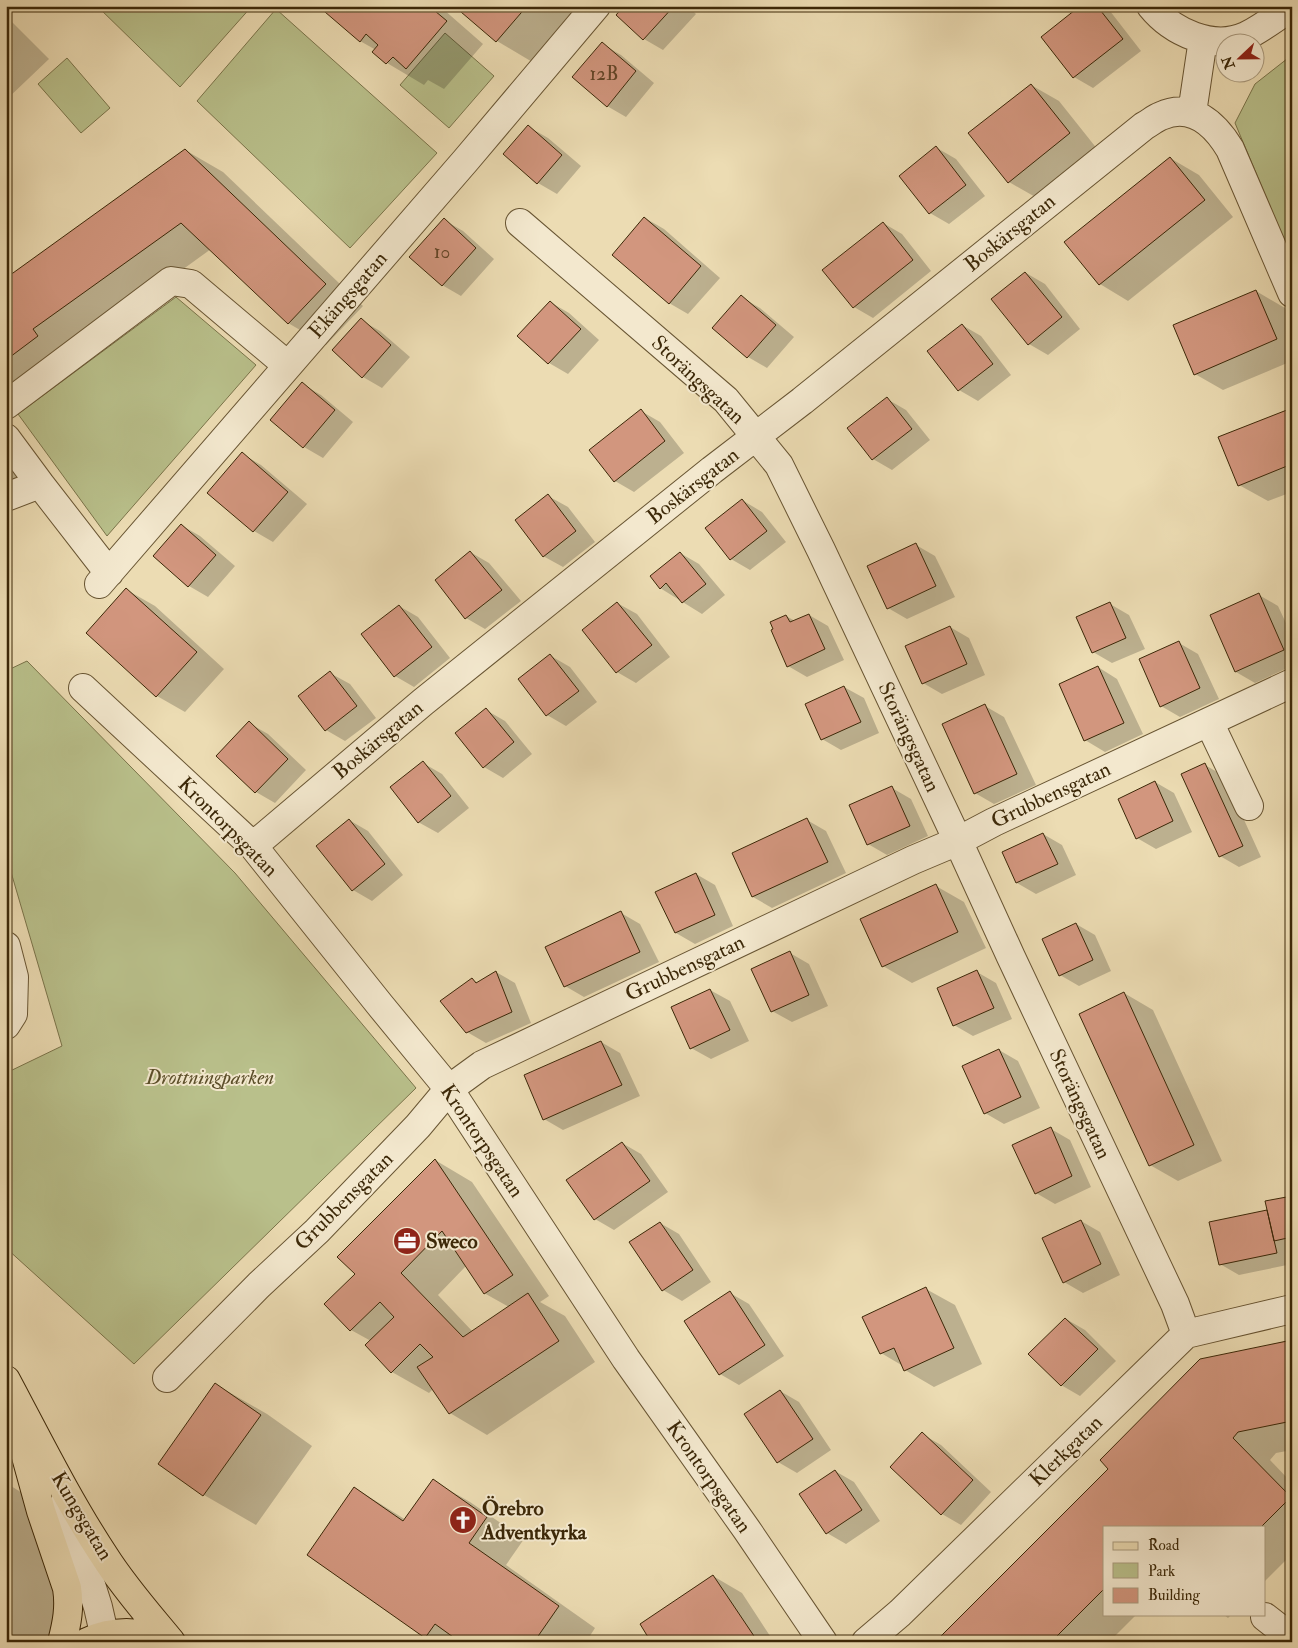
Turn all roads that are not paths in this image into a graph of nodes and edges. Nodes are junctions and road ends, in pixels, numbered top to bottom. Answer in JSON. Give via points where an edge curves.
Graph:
{"nodes":[{"id":1,"x":596,"y":6,"type":"edge"},
{"id":2,"x":1151,"y":6,"type":"edge"},
{"id":3,"x":1292,"y":6,"type":"edge"},
{"id":4,"x":1202,"y":39,"type":"junction"},
{"id":5,"x":1192,"y":113,"type":"junction"},
{"id":6,"x":520,"y":223,"type":"dead end"},
{"id":7,"x":1292,"y":293,"type":"edge"},
{"id":8,"x":287,"y":365,"type":"junction"},
{"id":9,"x":6,"y":405,"type":"edge"},
{"id":10,"x":757,"y":436,"type":"junction"},
{"id":11,"x":6,"y":438,"type":"edge"},
{"id":12,"x":40,"y":484,"type":"junction"},
{"id":13,"x":6,"y":497,"type":"edge"},
{"id":14,"x":1292,"y":683,"type":"edge"},
{"id":15,"x":83,"y":688,"type":"dead end"},
{"id":16,"x":1209,"y":722,"type":"junction"},
{"id":17,"x":1249,"y":806,"type":"dead end"},
{"id":18,"x":958,"y":841,"type":"junction"},
{"id":19,"x":252,"y":846,"type":"junction"},
{"id":20,"x":6,"y":946,"type":"edge"},
{"id":21,"x":6,"y":1025,"type":"edge"},
{"id":22,"x":449,"y":1089,"type":"junction"},
{"id":23,"x":1292,"y":1309,"type":"edge"},
{"id":24,"x":1186,"y":1334,"type":"junction"},
{"id":25,"x":167,"y":1378,"type":"dead end"},
{"id":26,"x":6,"y":1382,"type":"edge"},
{"id":27,"x":56,"y":1474,"type":"junction"},
{"id":28,"x":1265,"y":1617,"type":"dead end"},
{"id":29,"x":1292,"y":1638,"type":"edge"},
{"id":30,"x":99,"y":1640,"type":"edge"},
{"id":31,"x":62,"y":1642,"type":"edge"},
{"id":32,"x":166,"y":1642,"type":"edge"},
{"id":33,"x":171,"y":1642,"type":"edge"},
{"id":34,"x":823,"y":1642,"type":"edge"},
{"id":35,"x":866,"y":1642,"type":"edge"}],
"edges":[{"from":1,"to":8,"type":"street","name":"Ekängsgatan"},
{"from":2,"to":4,"type":"street","via":[[1178,29]]},
{"from":3,"to":4,"type":"street","via":[[1244,37]]},
{"from":4,"to":5,"type":"street"},
{"from":5,"to":7,"type":"street","via":[[1206,120],[1230,149]]},
{"from":5,"to":10,"type":"street","name":"Boskärsgatan","via":[[1177,111],[1144,126]]},
{"from":6,"to":10,"type":"street","name":"Storängsgatan","via":[[726,400]]},
{"from":8,"to":9,"type":"street","via":[[191,284],[171,281]]},
{"from":8,"to":12,"type":"street","name":"Ekängsgatan","via":[[104,578]]},
{"from":10,"to":18,"type":"street","name":"Storängsgatan","via":[[779,465]]},
{"from":10,"to":19,"type":"street","name":"Boskärsgatan","via":[[423,702]]},
{"from":11,"to":12,"type":"street"},
{"from":12,"to":13,"type":"street"},
{"from":14,"to":16,"type":"street","name":"Grubbensgatan"},
{"from":15,"to":19,"type":"street","name":"Krontorpsgatan"},
{"from":16,"to":17,"type":"street"},
{"from":16,"to":18,"type":"street","name":"Grubbensgatan"},
{"from":18,"to":22,"type":"street","name":"Grubbensgatan","via":[[482,1065]]},
{"from":18,"to":24,"type":"street","name":"Storängsgatan","via":[[1175,1304]]},
{"from":19,"to":22,"type":"street","name":"Krontorpsgatan"},
{"from":20,"to":21,"type":"street","via":[[14,977],[13,1014]]},
{"from":22,"to":25,"type":"street","name":"Grubbensgatan","via":[[317,1231]]},
{"from":22,"to":34,"type":"street","name":"Krontorpsgatan","via":[[626,1359]]},
{"from":23,"to":24,"type":"street"},
{"from":24,"to":35,"type":"street","name":"Klerkgatan","via":[[900,1613]]},
{"from":26,"to":27,"type":"main road","name":"Kungsgatan"},
{"from":26,"to":31,"type":"main road","name":"Kungsgatan","via":[[40,1512],[67,1588],[68,1619]]},
{"from":27,"to":30,"type":"street","via":[[98,1607]]},
{"from":27,"to":33,"type":"main road","name":"Kungsgatan","via":[[105,1558]]},
{"from":28,"to":29,"type":"street"},
{"from":30,"to":32,"type":"main road","via":[[123,1632],[141,1633]]}]}
